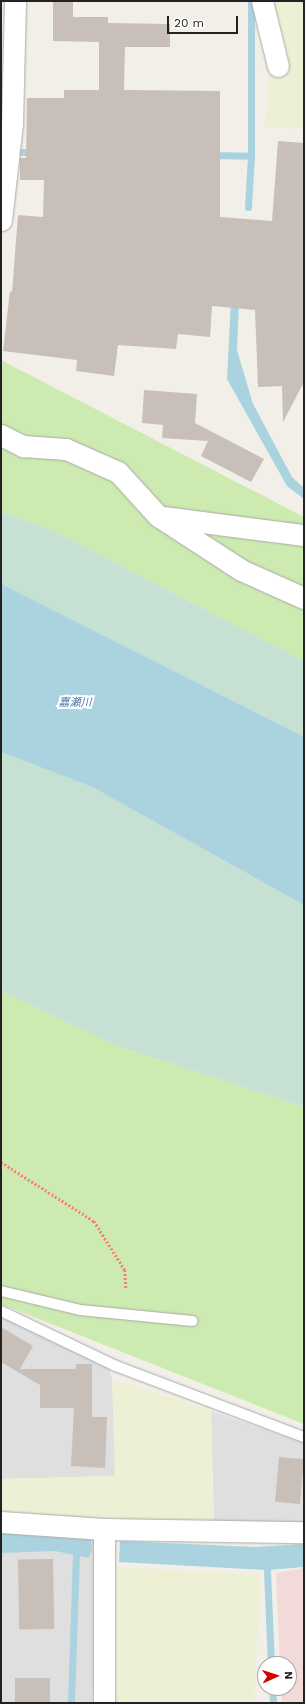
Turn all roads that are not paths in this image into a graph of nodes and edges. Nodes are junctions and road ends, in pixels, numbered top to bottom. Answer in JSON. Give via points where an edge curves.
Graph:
{"nodes":[{"id":1,"x":15,"y":1,"type":"edge"},
{"id":2,"x":262,"y":1,"type":"edge"},
{"id":3,"x":278,"y":66,"type":"dead end"},
{"id":4,"x":1,"y":220,"type":"edge"},
{"id":5,"x":1,"y":435,"type":"edge"},
{"id":6,"x":158,"y":516,"type":"junction"},
{"id":7,"x":304,"y":534,"type":"edge"},
{"id":8,"x":304,"y":598,"type":"edge"},
{"id":9,"x":1,"y":1291,"type":"edge"},
{"id":10,"x":1,"y":1311,"type":"edge"},
{"id":11,"x":192,"y":1321,"type":"dead end"},
{"id":12,"x":304,"y":1437,"type":"edge"},
{"id":13,"x":1,"y":1522,"type":"edge"},
{"id":14,"x":104,"y":1529,"type":"junction"},
{"id":15,"x":304,"y":1532,"type":"edge"},
{"id":16,"x":104,"y":1703,"type":"edge"}],
"edges":[{"from":1,"to":4,"type":"street","via":[[12,124]]},
{"from":2,"to":3,"type":"street"},
{"from":5,"to":6,"type":"street","via":[[23,446],[66,449],[118,472]]},
{"from":6,"to":7,"type":"street"},
{"from":6,"to":8,"type":"street","via":[[242,570]]},
{"from":9,"to":11,"type":"lane","via":[[80,1310]]},
{"from":10,"to":12,"type":"lane","via":[[116,1366]]},
{"from":13,"to":14,"type":"street"},
{"from":14,"to":15,"type":"street"},
{"from":14,"to":16,"type":"street"}]}
